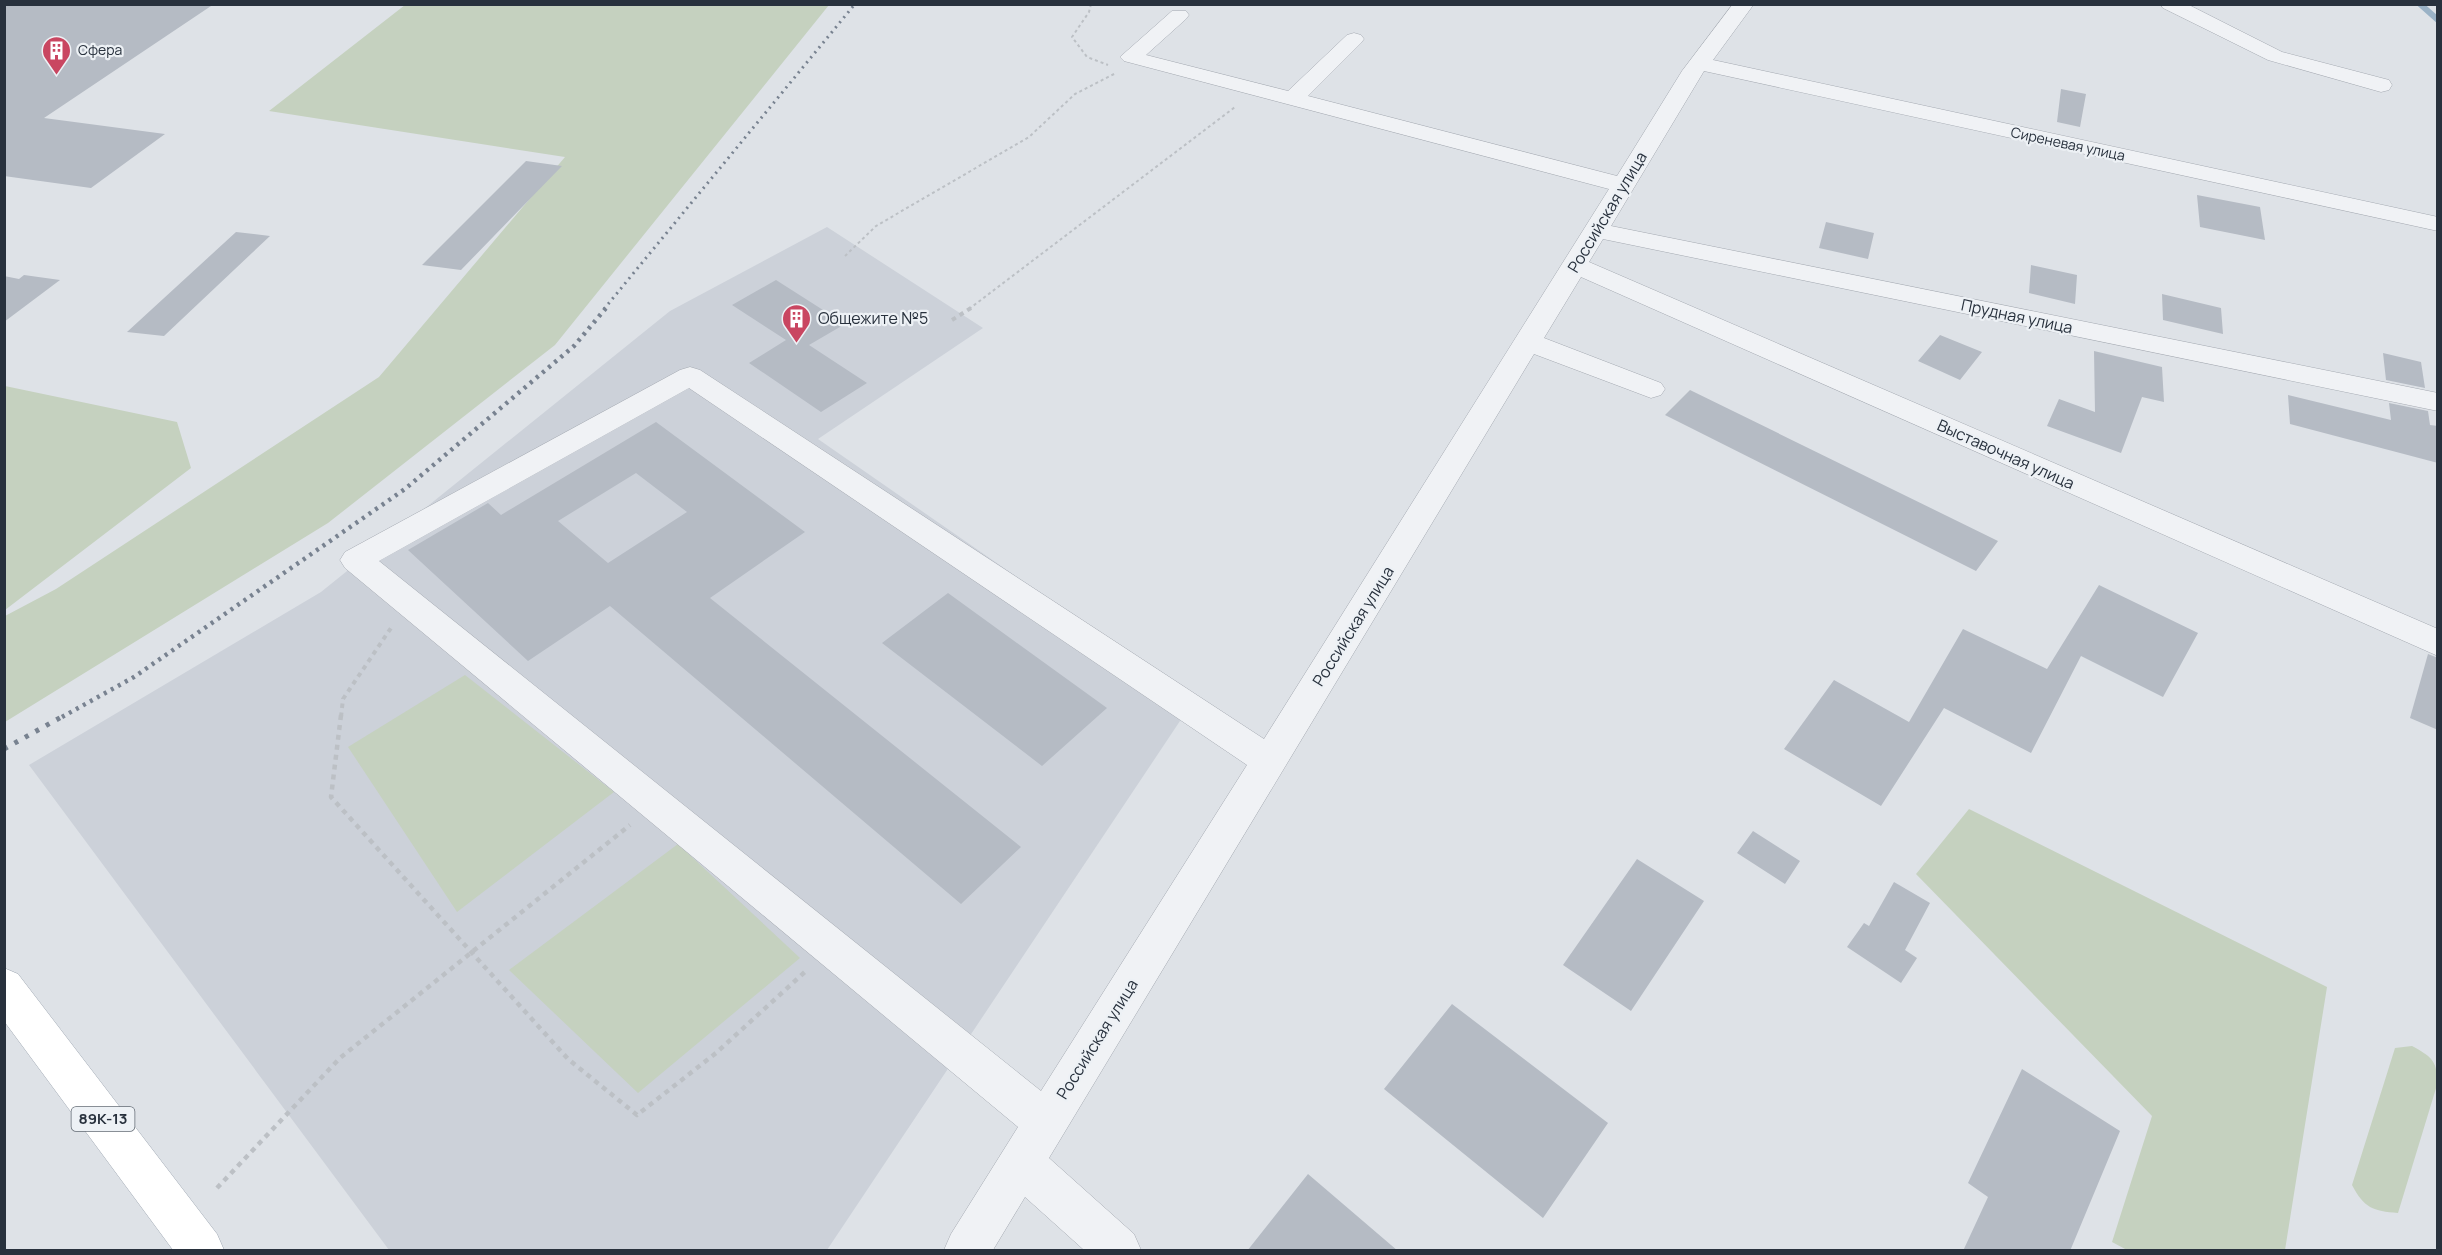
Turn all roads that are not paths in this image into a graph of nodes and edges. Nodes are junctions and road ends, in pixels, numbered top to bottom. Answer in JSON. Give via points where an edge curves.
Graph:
{"nodes":[{"id":1,"x":1744,"y":4,"type":"edge"},
{"id":2,"x":2170,"y":4,"type":"edge"},
{"id":3,"x":1179,"y":15,"type":"dead end"},
{"id":4,"x":1354,"y":39,"type":"dead end"},
{"id":5,"x":1699,"y":63,"type":"junction"},
{"id":6,"x":2381,"y":85,"type":"dead end"},
{"id":7,"x":1293,"y":99,"type":"junction"},
{"id":8,"x":1623,"y":185,"type":"junction"},
{"id":9,"x":2438,"y":224,"type":"edge"},
{"id":10,"x":1596,"y":230,"type":"junction"},
{"id":11,"x":1575,"y":265,"type":"junction"},
{"id":12,"x":1528,"y":342,"type":"junction"},
{"id":13,"x":1651,"y":389,"type":"dead end"},
{"id":14,"x":2438,"y":402,"type":"edge"},
{"id":15,"x":2438,"y":643,"type":"edge"},
{"id":16,"x":1269,"y":761,"type":"junction"},
{"id":17,"x":4,"y":987,"type":"edge"},
{"id":18,"x":1046,"y":1122,"type":"junction"},
{"id":19,"x":1021,"y":1163,"type":"junction"},
{"id":20,"x":201,"y":1251,"type":"edge"},
{"id":21,"x":967,"y":1251,"type":"edge"},
{"id":22,"x":1118,"y":1251,"type":"edge"}],
"edges":[{"from":1,"to":5,"type":"street","name":"Российская улица"},
{"from":2,"to":6,"type":"street","via":[[2275,56]]},
{"from":3,"to":7,"type":"street","via":[[1131,57]]},
{"from":4,"to":7,"type":"street"},
{"from":5,"to":8,"type":"street","name":"Российская улица"},
{"from":5,"to":9,"type":"street","name":"Сиреневая улица"},
{"from":7,"to":8,"type":"street"},
{"from":8,"to":10,"type":"street","name":"Российская улица"},
{"from":10,"to":11,"type":"street","name":"Российская улица"},
{"from":10,"to":14,"type":"street","name":"Прудная улица"},
{"from":11,"to":12,"type":"street","name":"Российская улица"},
{"from":11,"to":15,"type":"street","name":"Выставочная улица"},
{"from":12,"to":13,"type":"street"},
{"from":12,"to":16,"type":"street","name":"Российская улица"},
{"from":16,"to":18,"type":"street","name":"Российская улица"},
{"from":16,"to":18,"type":"street","via":[[690,376],[356,560]]},
{"from":17,"to":20,"type":"main road","number":"89К-13"},
{"from":18,"to":19,"type":"street","name":"Российская улица"},
{"from":19,"to":21,"type":"street","name":"Российская улица"},
{"from":19,"to":22,"type":"street"}]}
